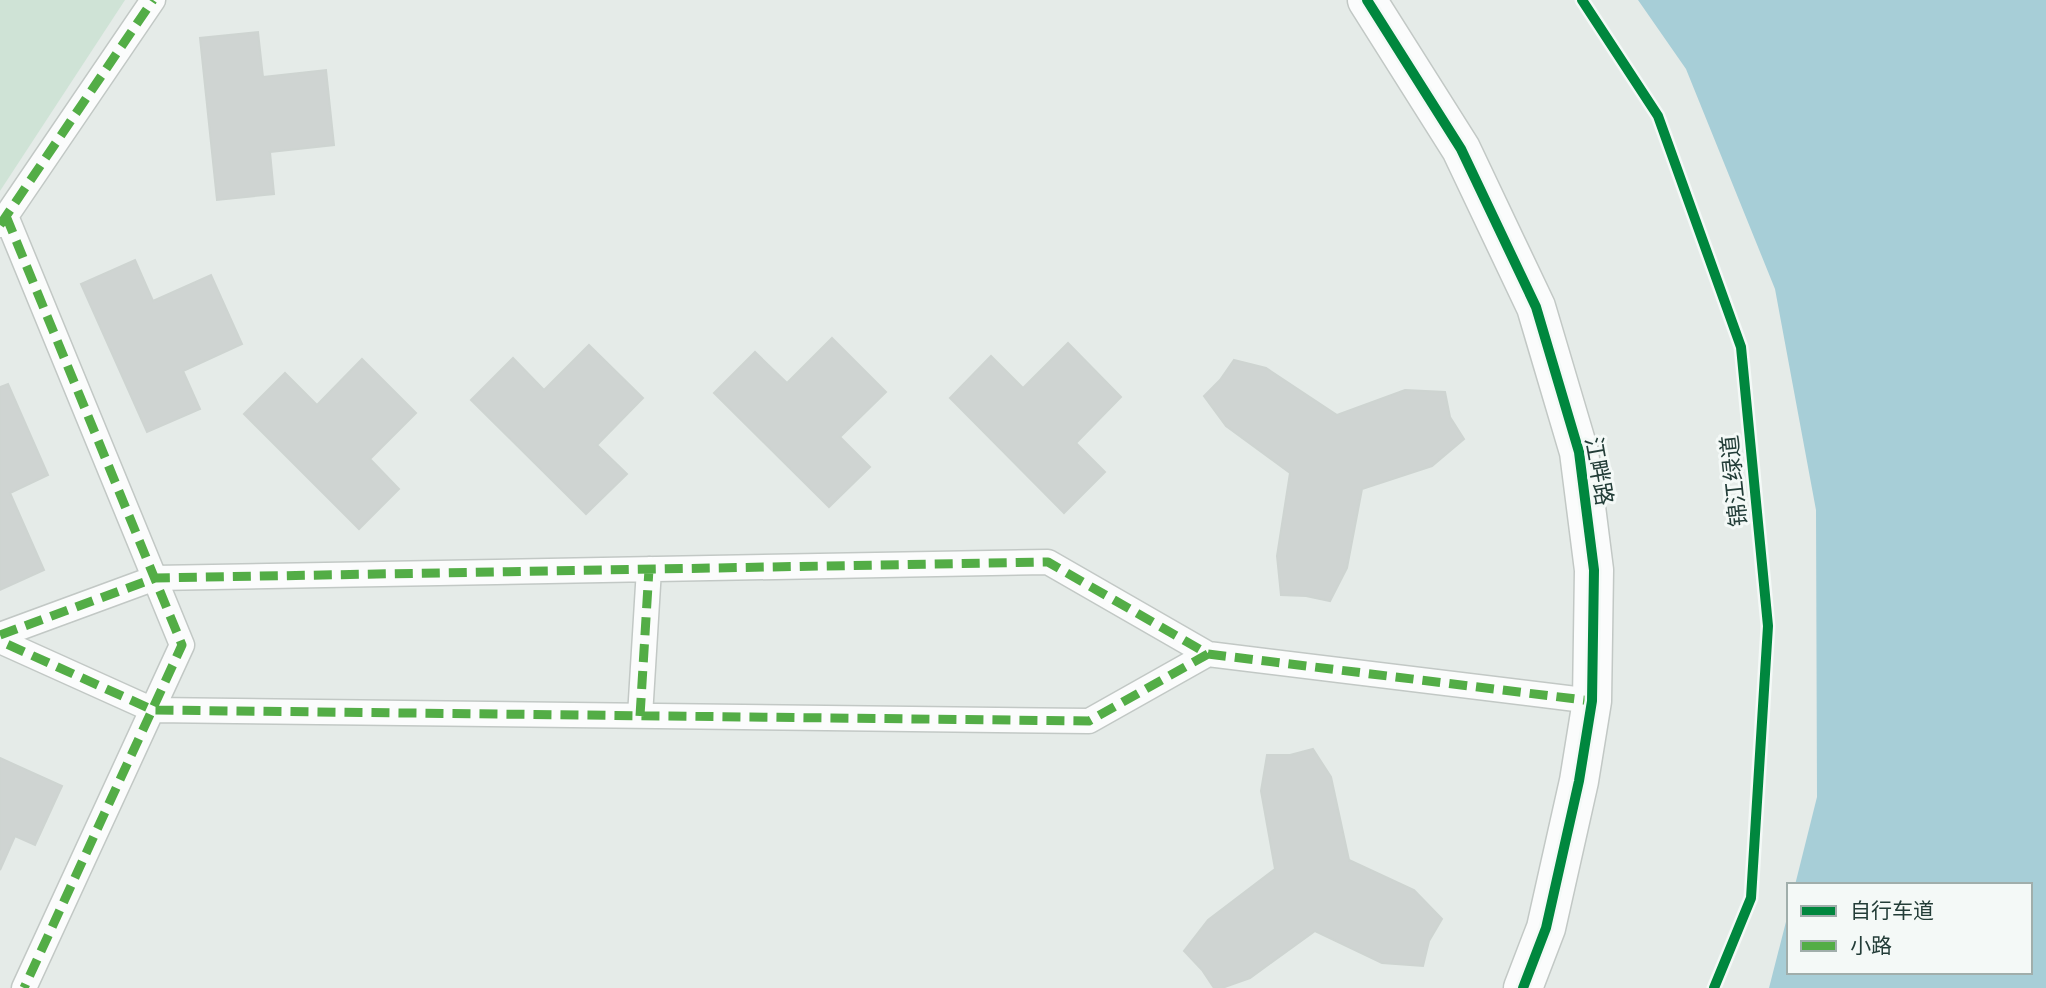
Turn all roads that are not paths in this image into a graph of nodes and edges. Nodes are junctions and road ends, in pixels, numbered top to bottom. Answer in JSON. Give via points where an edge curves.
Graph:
{"nodes":[{"id":1,"x":153,"y":0,"type":"edge"},
{"id":2,"x":1367,"y":0,"type":"edge"},
{"id":3,"x":3,"y":221,"type":"edge"},
{"id":4,"x":649,"y":569,"type":"junction"},
{"id":5,"x":155,"y":578,"type":"junction"},
{"id":6,"x":0,"y":635,"type":"edge"},
{"id":7,"x":0,"y":641,"type":"edge"},
{"id":8,"x":1208,"y":654,"type":"junction"},
{"id":9,"x":1592,"y":701,"type":"junction"},
{"id":10,"x":153,"y":710,"type":"junction"},
{"id":11,"x":640,"y":716,"type":"junction"},
{"id":12,"x":24,"y":988,"type":"edge"},
{"id":13,"x":1522,"y":988,"type":"edge"}],
"edges":[{"from":1,"to":3,"type":"street"},
{"from":2,"to":9,"type":"street","name":"江畔路","via":[[1461,149],[1536,307],[1579,452],[1594,570]]},
{"from":3,"to":5,"type":"street"},
{"from":4,"to":5,"type":"street"},
{"from":4,"to":8,"type":"street","via":[[1048,562]]},
{"from":4,"to":11,"type":"street"},
{"from":5,"to":6,"type":"street"},
{"from":5,"to":10,"type":"street","via":[[182,645]]},
{"from":7,"to":10,"type":"street"},
{"from":8,"to":9,"type":"street"},
{"from":8,"to":11,"type":"street","via":[[1089,721]]},
{"from":9,"to":13,"type":"street","name":"江畔路","via":[[1546,928]]},
{"from":10,"to":11,"type":"street"},
{"from":10,"to":12,"type":"street"}]}
